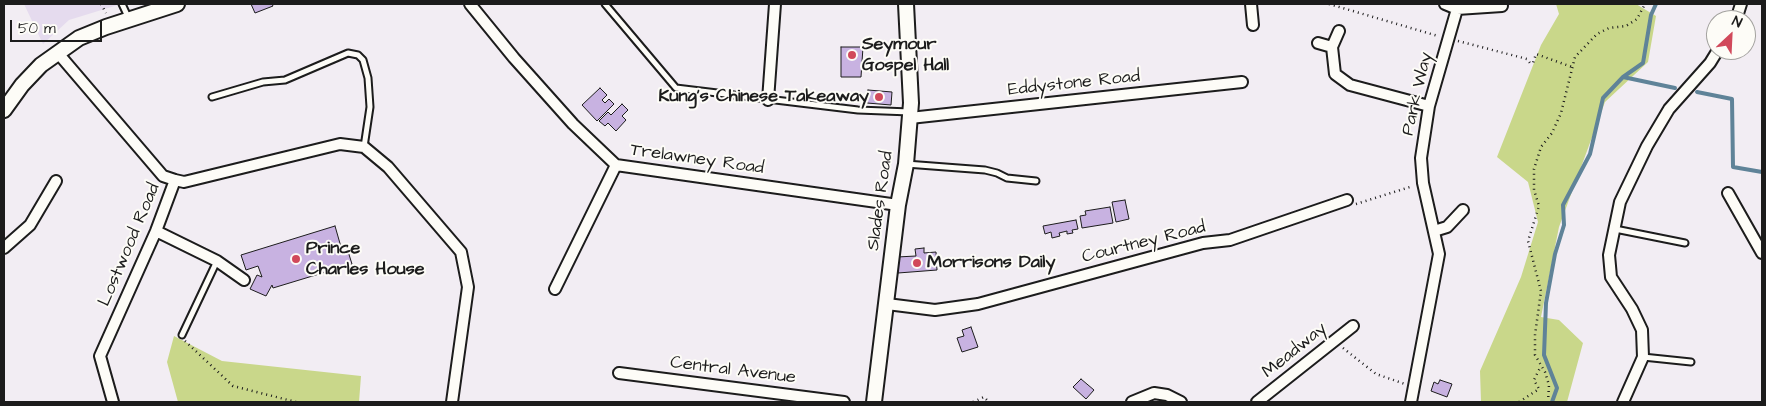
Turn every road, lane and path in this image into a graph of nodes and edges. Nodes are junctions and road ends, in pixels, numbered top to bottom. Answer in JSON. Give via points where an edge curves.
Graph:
{"nodes":[{"id":1,"x":122,"y":4,"type":"edge"},
{"id":2,"x":177,"y":4,"type":"edge"},
{"id":3,"x":470,"y":4,"type":"edge"},
{"id":4,"x":605,"y":4,"type":"edge"},
{"id":5,"x":775,"y":4,"type":"edge"},
{"id":6,"x":906,"y":4,"type":"edge"},
{"id":7,"x":1251,"y":4,"type":"edge"},
{"id":8,"x":1329,"y":4,"type":"edge"},
{"id":9,"x":1445,"y":4,"type":"edge"},
{"id":10,"x":1645,"y":4,"type":"edge"},
{"id":11,"x":1502,"y":6,"type":"dead end"},
{"id":12,"x":1457,"y":10,"type":"junction"},
{"id":13,"x":129,"y":19,"type":"junction"},
{"id":14,"x":1253,"y":26,"type":"dead end"},
{"id":15,"x":1339,"y":31,"type":"dead end"},
{"id":16,"x":1448,"y":39,"type":"junction"},
{"id":17,"x":1318,"y":43,"type":"dead end"},
{"id":18,"x":1332,"y":47,"type":"junction"},
{"id":19,"x":57,"y":52,"type":"junction"},
{"id":20,"x":1712,"y":60,"type":"edge"},
{"id":21,"x":1572,"y":67,"type":"junction"},
{"id":22,"x":1242,"y":82,"type":"dead end"},
{"id":23,"x":212,"y":97,"type":"dead end"},
{"id":24,"x":768,"y":100,"type":"junction"},
{"id":25,"x":1429,"y":106,"type":"junction"},
{"id":26,"x":4,"y":110,"type":"edge"},
{"id":27,"x":910,"y":115,"type":"junction"},
{"id":28,"x":364,"y":147,"type":"junction"},
{"id":29,"x":906,"y":164,"type":"junction"},
{"id":30,"x":616,"y":165,"type":"junction"},
{"id":31,"x":174,"y":180,"type":"junction"},
{"id":32,"x":1036,"y":180,"type":"dead end"},
{"id":33,"x":56,"y":181,"type":"dead end"},
{"id":34,"x":1423,"y":183,"type":"junction"},
{"id":35,"x":1728,"y":193,"type":"dead end"},
{"id":36,"x":1347,"y":200,"type":"joint"},
{"id":37,"x":898,"y":205,"type":"junction"},
{"id":38,"x":1462,"y":210,"type":"dead end"},
{"id":39,"x":1614,"y":229,"type":"junction"},
{"id":40,"x":156,"y":231,"type":"junction"},
{"id":41,"x":1434,"y":232,"type":"junction"},
{"id":42,"x":1685,"y":243,"type":"dead end"},
{"id":43,"x":4,"y":248,"type":"edge"},
{"id":44,"x":1762,"y":253,"type":"edge"},
{"id":45,"x":217,"y":261,"type":"junction"},
{"id":46,"x":244,"y":280,"type":"dead end"},
{"id":47,"x":555,"y":288,"type":"dead end"},
{"id":48,"x":887,"y":304,"type":"junction"},
{"id":49,"x":1353,"y":326,"type":"dead end"},
{"id":50,"x":182,"y":335,"type":"joint"},
{"id":51,"x":1334,"y":342,"type":"junction"},
{"id":52,"x":1643,"y":358,"type":"junction"},
{"id":53,"x":1691,"y":362,"type":"dead end"},
{"id":54,"x":1541,"y":366,"type":"junction"},
{"id":55,"x":619,"y":373,"type":"dead end"},
{"id":56,"x":1414,"y":387,"type":"junction"},
{"id":57,"x":112,"y":402,"type":"edge"},
{"id":58,"x":296,"y":402,"type":"edge"},
{"id":59,"x":452,"y":402,"type":"edge"},
{"id":60,"x":844,"y":402,"type":"edge"},
{"id":61,"x":874,"y":402,"type":"edge"},
{"id":62,"x":974,"y":402,"type":"edge"},
{"id":63,"x":989,"y":402,"type":"edge"},
{"id":64,"x":1132,"y":402,"type":"edge"},
{"id":65,"x":1182,"y":402,"type":"edge"},
{"id":66,"x":1257,"y":402,"type":"edge"},
{"id":67,"x":1411,"y":402,"type":"edge"},
{"id":68,"x":1520,"y":402,"type":"edge"},
{"id":69,"x":1548,"y":402,"type":"edge"},
{"id":70,"x":1623,"y":402,"type":"edge"}],
"edges":[{"from":1,"to":13,"type":"lane"},
{"from":2,"to":13,"type":"street"},
{"from":3,"to":30,"type":"street","name":"Trelawney Road","via":[[573,124]]},
{"from":4,"to":24,"type":"lane","via":[[676,88]]},
{"from":5,"to":24,"type":"street"},
{"from":6,"to":27,"type":"street","name":"Slades Road"},
{"from":7,"to":14,"type":"street"},
{"from":8,"to":16,"type":"path"},
{"from":9,"to":12,"type":"street"},
{"from":10,"to":21,"type":"path","via":[[1637,19],[1626,26],[1609,28],[1597,34],[1575,57]]},
{"from":11,"to":12,"type":"street"},
{"from":12,"to":16,"type":"street","name":"Park Way"},
{"from":13,"to":19,"type":"street","via":[[79,38]]},
{"from":15,"to":18,"type":"street"},
{"from":16,"to":21,"type":"path","via":[[1526,59],[1530,64],[1536,54]]},
{"from":16,"to":25,"type":"street","name":"Park Way"},
{"from":17,"to":18,"type":"street"},
{"from":18,"to":25,"type":"street","via":[[1335,74],[1350,85]]},
{"from":19,"to":26,"type":"street","via":[[22,85]]},
{"from":19,"to":31,"type":"street","name":"Lostwood Road","via":[[163,176]]},
{"from":20,"to":39,"type":"street","via":[[1669,109],[1647,146],[1620,202]]},
{"from":21,"to":54,"type":"path","via":[[1561,112],[1541,147],[1534,169],[1534,190],[1539,206],[1528,241],[1541,291],[1535,335],[1535,355]]},
{"from":22,"to":27,"type":"street","name":"Eddystone Road"},
{"from":23,"to":28,"type":"lane","via":[[263,82],[285,80],[348,53],[358,55],[363,60],[368,78],[370,107]]},
{"from":24,"to":27,"type":"lane"},
{"from":25,"to":34,"type":"street","name":"Park Way","via":[[1421,158]]},
{"from":27,"to":29,"type":"street","name":"Slades Road"},
{"from":28,"to":31,"type":"street","via":[[340,144],[184,182]]},
{"from":28,"to":59,"type":"street","via":[[388,167],[461,252],[468,287]]},
{"from":29,"to":32,"type":"lane","via":[[993,171],[1007,178]]},
{"from":29,"to":37,"type":"street","name":"Slades Road"},
{"from":30,"to":37,"type":"street","name":"Trelawney Road"},
{"from":30,"to":47,"type":"street"},
{"from":31,"to":40,"type":"street","name":"Lostwood Road"},
{"from":33,"to":43,"type":"street","via":[[30,226]]},
{"from":34,"to":36,"type":"path","via":[[1353,205]]},
{"from":34,"to":41,"type":"street","name":"Park Way"},
{"from":35,"to":44,"type":"street"},
{"from":36,"to":48,"type":"street","name":"Courtney Road","via":[[1230,240],[1203,243],[978,304],[934,310]]},
{"from":37,"to":48,"type":"street","name":"Slades Road"},
{"from":38,"to":41,"type":"street","via":[[1447,226]]},
{"from":39,"to":42,"type":"lane"},
{"from":39,"to":52,"type":"street","via":[[1609,255],[1611,277],[1642,330]]},
{"from":40,"to":45,"type":"street"},
{"from":40,"to":57,"type":"street","name":"Lostwood Road","via":[[100,356]]},
{"from":41,"to":56,"type":"street","name":"Park Way","via":[[1439,254]]},
{"from":45,"to":46,"type":"street"},
{"from":45,"to":50,"type":"lane"},
{"from":48,"to":61,"type":"street","name":"Slades Road"},
{"from":49,"to":51,"type":"street","name":"Meadway"},
{"from":50,"to":58,"type":"path","via":[[188,345],[233,386]]},
{"from":51,"to":56,"type":"path","via":[[1376,374]]},
{"from":51,"to":66,"type":"street","name":"Meadway"},
{"from":52,"to":53,"type":"lane"},
{"from":52,"to":70,"type":"street"},
{"from":54,"to":68,"type":"path","via":[[1534,380],[1540,389]]},
{"from":54,"to":69,"type":"path","via":[[1549,385]]},
{"from":55,"to":60,"type":"street","name":"Central Avenue"},
{"from":56,"to":67,"type":"street","name":"Park Way"},
{"from":62,"to":63,"type":"path","via":[[984,397]]},
{"from":64,"to":65,"type":"street","via":[[1154,393]]}]}
